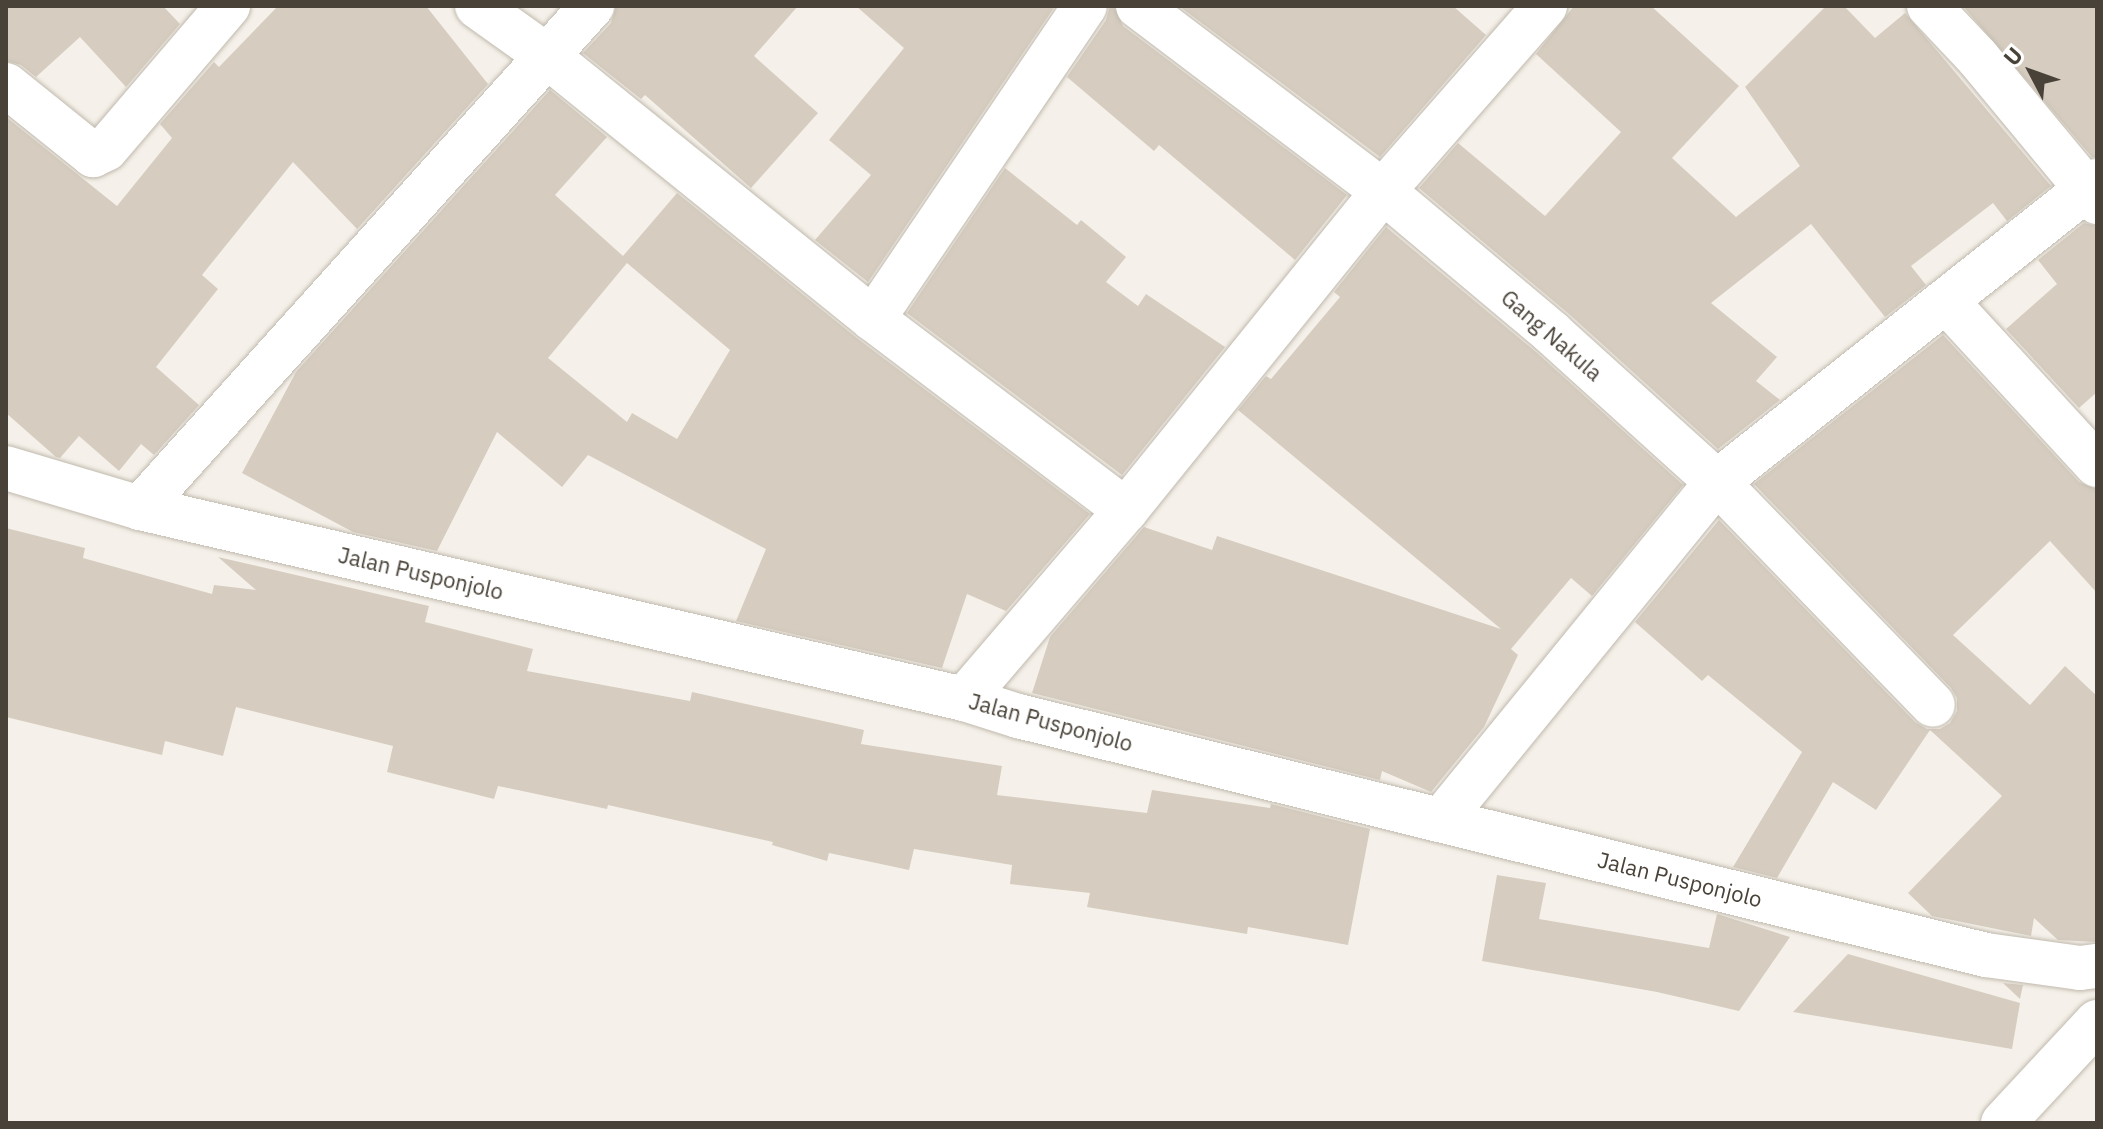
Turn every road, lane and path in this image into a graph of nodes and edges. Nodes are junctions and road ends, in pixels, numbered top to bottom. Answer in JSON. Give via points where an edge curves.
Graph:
{"nodes":[{"id":1,"x":228,"y":6,"type":"edge"},
{"id":2,"x":477,"y":6,"type":"edge"},
{"id":3,"x":592,"y":6,"type":"edge"},
{"id":4,"x":1085,"y":6,"type":"edge"},
{"id":5,"x":1138,"y":6,"type":"edge"},
{"id":6,"x":1545,"y":6,"type":"edge"},
{"id":7,"x":1929,"y":6,"type":"edge"},
{"id":8,"x":547,"y":56,"type":"junction"},
{"id":9,"x":6,"y":85,"type":"edge"},
{"id":10,"x":1383,"y":191,"type":"junction"},
{"id":11,"x":2093,"y":191,"type":"edge"},
{"id":12,"x":1946,"y":301,"type":"junction"},
{"id":13,"x":873,"y":319,"type":"junction"},
{"id":14,"x":2097,"y":465,"type":"edge"},
{"id":15,"x":6,"y":468,"type":"edge"},
{"id":16,"x":1717,"y":482,"type":"junction"},
{"id":17,"x":140,"y":508,"type":"junction"},
{"id":18,"x":1126,"y":510,"type":"junction"},
{"id":19,"x":964,"y":699,"type":"junction"},
{"id":20,"x":1933,"y":705,"type":"dead end"},
{"id":21,"x":1442,"y":819,"type":"junction"},
{"id":22,"x":2097,"y":966,"type":"edge"},
{"id":23,"x":2097,"y":1022,"type":"edge"},
{"id":24,"x":2003,"y":1123,"type":"edge"}],
"edges":[{"from":1,"to":9,"type":"street","via":[[106,149],[93,155]]},
{"from":2,"to":8,"type":"street"},
{"from":3,"to":8,"type":"street"},
{"from":4,"to":13,"type":"street"},
{"from":5,"to":10,"type":"street","name":"Gang Nakula"},
{"from":6,"to":10,"type":"street"},
{"from":7,"to":11,"type":"street"},
{"from":8,"to":13,"type":"street"},
{"from":8,"to":17,"type":"street"},
{"from":10,"to":16,"type":"street","name":"Gang Nakula"},
{"from":10,"to":18,"type":"street"},
{"from":11,"to":12,"type":"street"},
{"from":12,"to":14,"type":"street"},
{"from":12,"to":16,"type":"street"},
{"from":13,"to":18,"type":"street"},
{"from":15,"to":17,"type":"street","name":"Jalan Pusponjolo"},
{"from":16,"to":20,"type":"street","name":"Gang Nakula"},
{"from":16,"to":21,"type":"street"},
{"from":17,"to":19,"type":"street","name":"Jalan Pusponjolo"},
{"from":18,"to":19,"type":"street"},
{"from":19,"to":21,"type":"street","name":"Jalan Pusponjolo"},
{"from":21,"to":22,"type":"street","name":"Jalan Pusponjolo","via":[[1986,955]]},
{"from":23,"to":24,"type":"street"}]}
